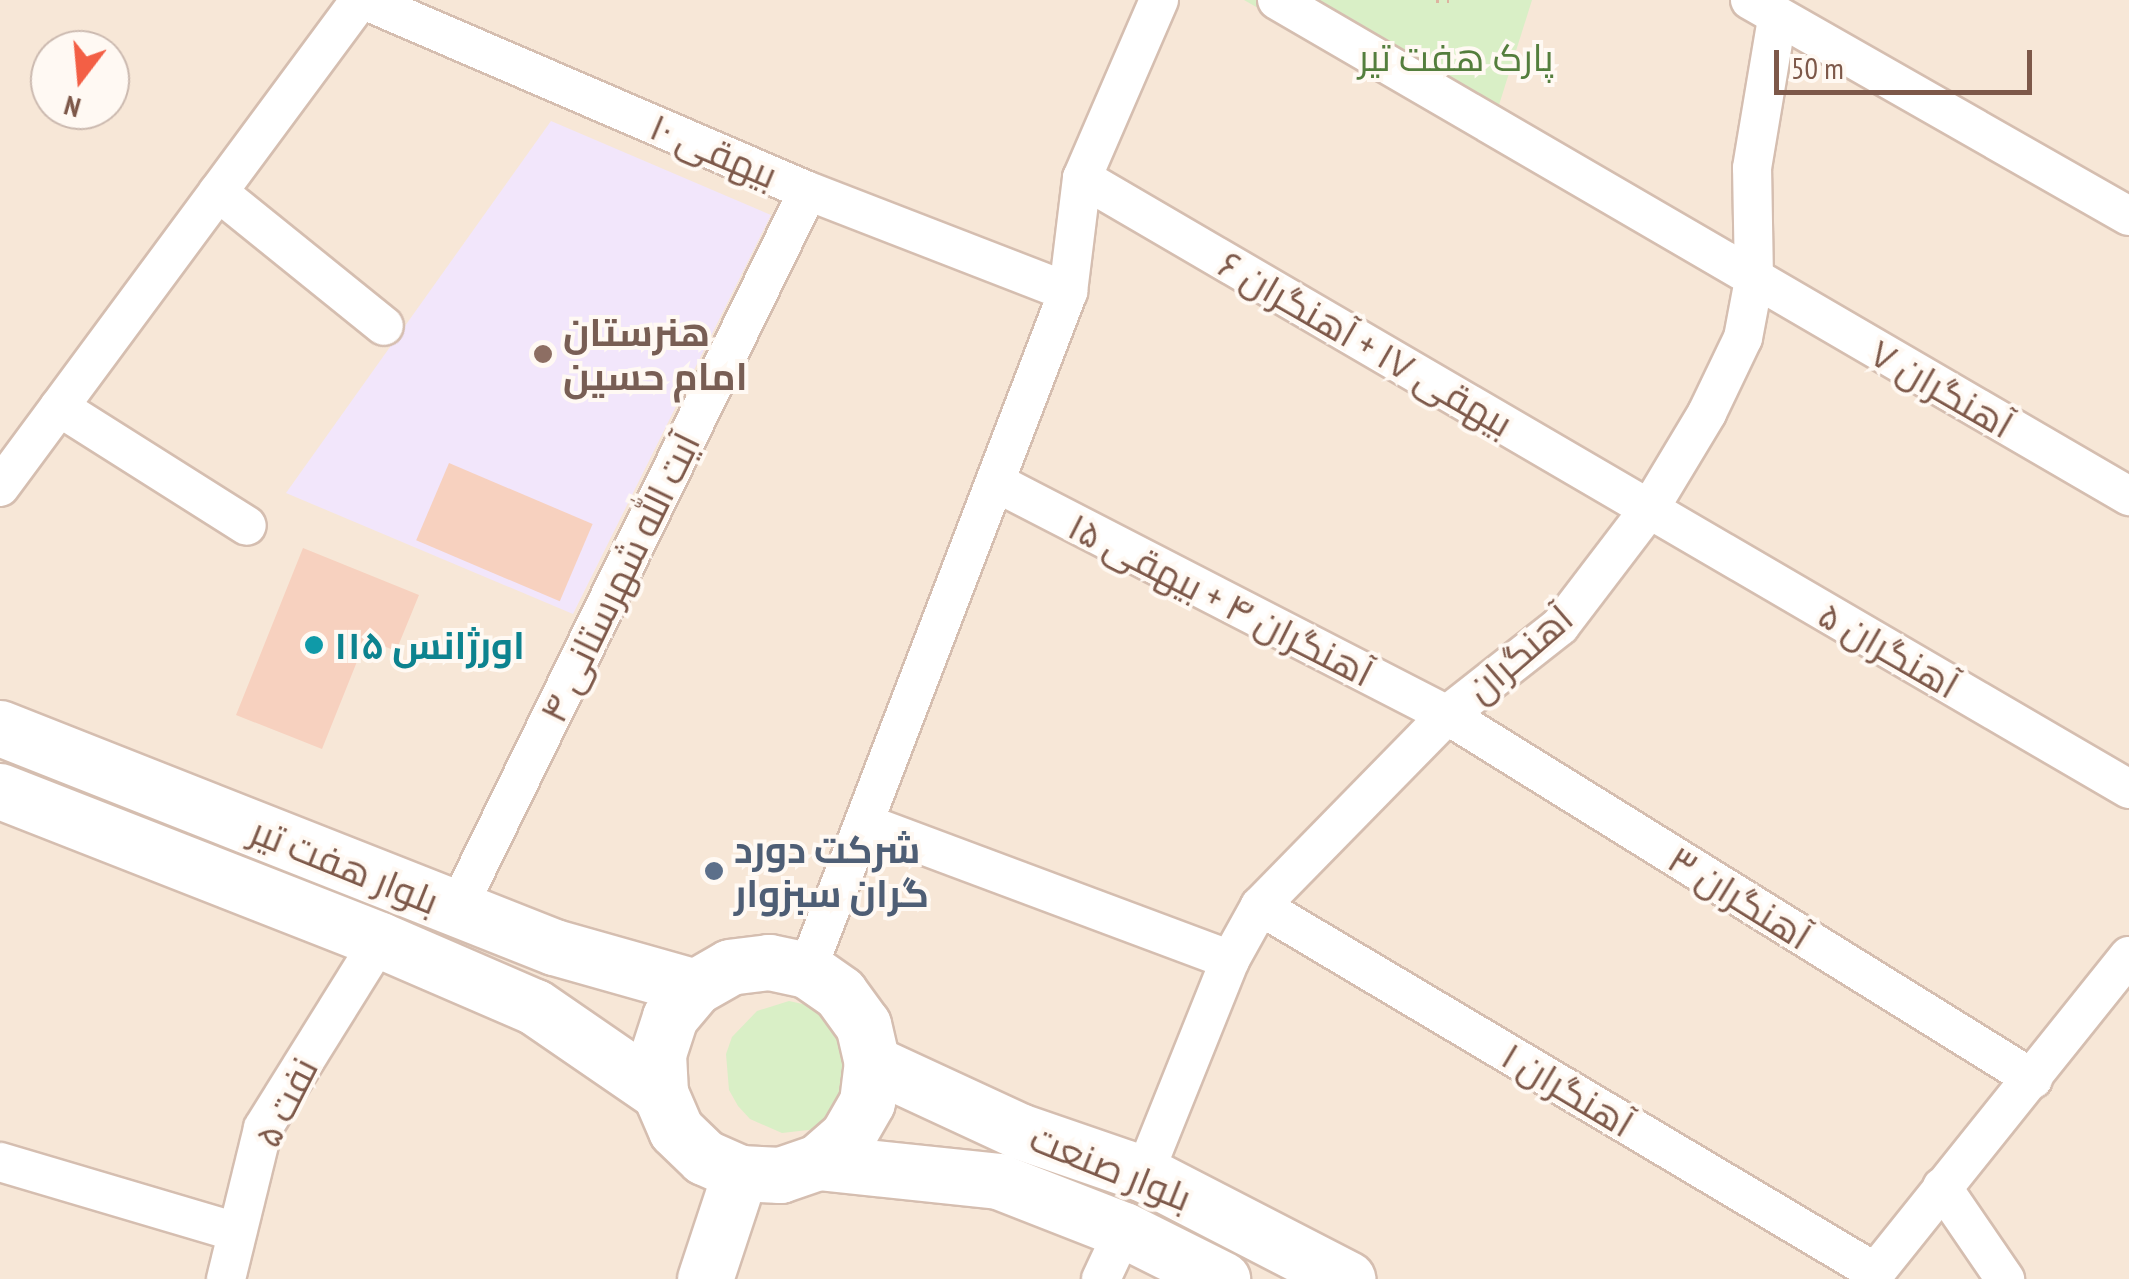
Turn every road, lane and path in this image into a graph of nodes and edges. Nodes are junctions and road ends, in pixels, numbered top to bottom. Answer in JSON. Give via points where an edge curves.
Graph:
{"nodes":[{"id":1,"x":362,"y":0,"type":"edge"},
{"id":2,"x":1159,"y":0,"type":"edge"},
{"id":3,"x":1277,"y":0,"type":"edge"},
{"id":4,"x":1436,"y":0,"type":"edge"},
{"id":5,"x":1451,"y":0,"type":"edge"},
{"id":6,"x":1764,"y":9,"type":"edge"},
{"id":7,"x":1082,"y":178,"type":"junction"},
{"id":8,"x":808,"y":191,"type":"junction"},
{"id":9,"x":218,"y":192,"type":"junction"},
{"id":10,"x":2129,"y":216,"type":"edge"},
{"id":11,"x":1754,"y":280,"type":"junction"},
{"id":12,"x":1068,"y":292,"type":"junction"},
{"id":13,"x":384,"y":326,"type":"dead end"},
{"id":14,"x":59,"y":407,"type":"junction"},
{"id":15,"x":994,"y":482,"type":"junction"},
{"id":16,"x":0,"y":487,"type":"edge"},
{"id":17,"x":2129,"y":496,"type":"edge"},
{"id":18,"x":1650,"y":508,"type":"junction"},
{"id":19,"x":248,"y":526,"type":"dead end"},
{"id":20,"x":1447,"y":715,"type":"junction"},
{"id":21,"x":0,"y":728,"type":"edge"},
{"id":22,"x":2129,"y":789,"type":"edge"},
{"id":23,"x":0,"y":791,"type":"edge"},
{"id":24,"x":864,"y":823,"type":"junction"},
{"id":25,"x":1260,"y":906,"type":"junction"},
{"id":26,"x":457,"y":909,"type":"junction"},
{"id":27,"x":380,"y":940,"type":"junction"},
{"id":28,"x":2129,"y":956,"type":"edge"},
{"id":29,"x":1230,"y":960,"type":"junction"},
{"id":30,"x":807,"y":970,"type":"junction"},
{"id":31,"x":695,"y":986,"type":"junction"},
{"id":32,"x":872,"y":1064,"type":"junction"},
{"id":33,"x":2033,"y":1079,"type":"junction"},
{"id":34,"x":660,"y":1093,"type":"junction"},
{"id":35,"x":0,"y":1162,"type":"edge"},
{"id":36,"x":818,"y":1162,"type":"junction"},
{"id":37,"x":740,"y":1173,"type":"junction"},
{"id":38,"x":1144,"y":1174,"type":"junction"},
{"id":39,"x":1942,"y":1186,"type":"junction"},
{"id":40,"x":1124,"y":1230,"type":"junction"},
{"id":41,"x":236,"y":1232,"type":"junction"},
{"id":42,"x":1873,"y":1276,"type":"edge"},
{"id":43,"x":226,"y":1279,"type":"edge"},
{"id":44,"x":705,"y":1279,"type":"edge"},
{"id":45,"x":1102,"y":1279,"type":"edge"},
{"id":46,"x":1222,"y":1279,"type":"edge"},
{"id":47,"x":1347,"y":1279,"type":"edge"},
{"id":48,"x":2006,"y":1279,"type":"edge"}],
"edges":[{"from":1,"to":8,"type":"street","name":"بیهقی ۱۰"},
{"from":1,"to":9,"type":"street","name":"بیهقی ۱۰"},
{"from":2,"to":7,"type":"street"},
{"from":3,"to":11,"type":"street","name":"آهنگران ۷"},
{"from":4,"to":5,"type":"path"},
{"from":6,"to":10,"type":"street"},
{"from":6,"to":11,"type":"street","name":"آهنگران","via":[[1752,168]]},
{"from":7,"to":12,"type":"street"},
{"from":7,"to":18,"type":"street","name":"بیهقی ۱۷ + آهنگران ۶"},
{"from":8,"to":12,"type":"street","name":"بیهقی ۱۰"},
{"from":8,"to":26,"type":"street","name":"آیت الله شهرستانی ۴"},
{"from":9,"to":13,"type":"street"},
{"from":9,"to":14,"type":"street","name":"بیهقی ۱۰"},
{"from":11,"to":17,"type":"street","name":"آهنگران ۷"},
{"from":11,"to":18,"type":"street","name":"آهنگران","via":[[1743,338]]},
{"from":12,"to":15,"type":"street"},
{"from":14,"to":16,"type":"street","name":"بیهقی ۱۰"},
{"from":14,"to":19,"type":"street"},
{"from":15,"to":20,"type":"street","name":"آهنگران ۴ + بیهقی ۱۵"},
{"from":15,"to":24,"type":"street"},
{"from":18,"to":20,"type":"street","name":"آهنگران","via":[[1560,626]]},
{"from":18,"to":22,"type":"street","name":"آهنگران ۵"},
{"from":20,"to":25,"type":"street","name":"آهنگران"},
{"from":20,"to":33,"type":"street","name":"آهنگران ۳"},
{"from":21,"to":26,"type":"main road","name":"بلوار هفت تیر"},
{"from":23,"to":27,"type":"main road","name":"بلوار هفت تیر"},
{"from":24,"to":29,"type":"street"},
{"from":24,"to":30,"type":"street"},
{"from":25,"to":29,"type":"street","name":"آهنگران"},
{"from":25,"to":42,"type":"street","name":"آهنگران ۱"},
{"from":26,"to":31,"type":"main road","name":"بلوار هفت تیر","via":[[554,947]]},
{"from":27,"to":34,"type":"main road","name":"بلوار هفت تیر","via":[[535,1008]]},
{"from":27,"to":41,"type":"street","name":"نفت ۵","via":[[264,1128]]},
{"from":28,"to":33,"type":"street"},
{"from":29,"to":38,"type":"street","name":"آهنگران"},
{"from":30,"to":31,"type":"main road","via":[[769,962],[730,967]]},
{"from":30,"to":32,"type":"main road","via":[[840,993],[863,1025]]},
{"from":31,"to":34,"type":"main road","via":[[670,1017],[658,1054]]},
{"from":32,"to":36,"type":"main road","via":[[866,1102],[848,1137]]},
{"from":32,"to":38,"type":"main road","name":"بلوار صنعت","via":[[1018,1130]]},
{"from":33,"to":39,"type":"street"},
{"from":34,"to":37,"type":"main road","via":[[676,1130],[704,1158]]},
{"from":35,"to":41,"type":"street"},
{"from":36,"to":37,"type":"main road","via":[[780,1175]]},
{"from":36,"to":40,"type":"main road","name":"بلوار صنعت","via":[[998,1181]]},
{"from":37,"to":44,"type":"main road"},
{"from":38,"to":47,"type":"main road","name":"بلوار صنعت"},
{"from":39,"to":42,"type":"street"},
{"from":39,"to":48,"type":"street"},
{"from":40,"to":45,"type":"street"},
{"from":40,"to":46,"type":"main road","name":"بلوار صنعت"},
{"from":41,"to":43,"type":"street","name":"نفت ۵"}]}
